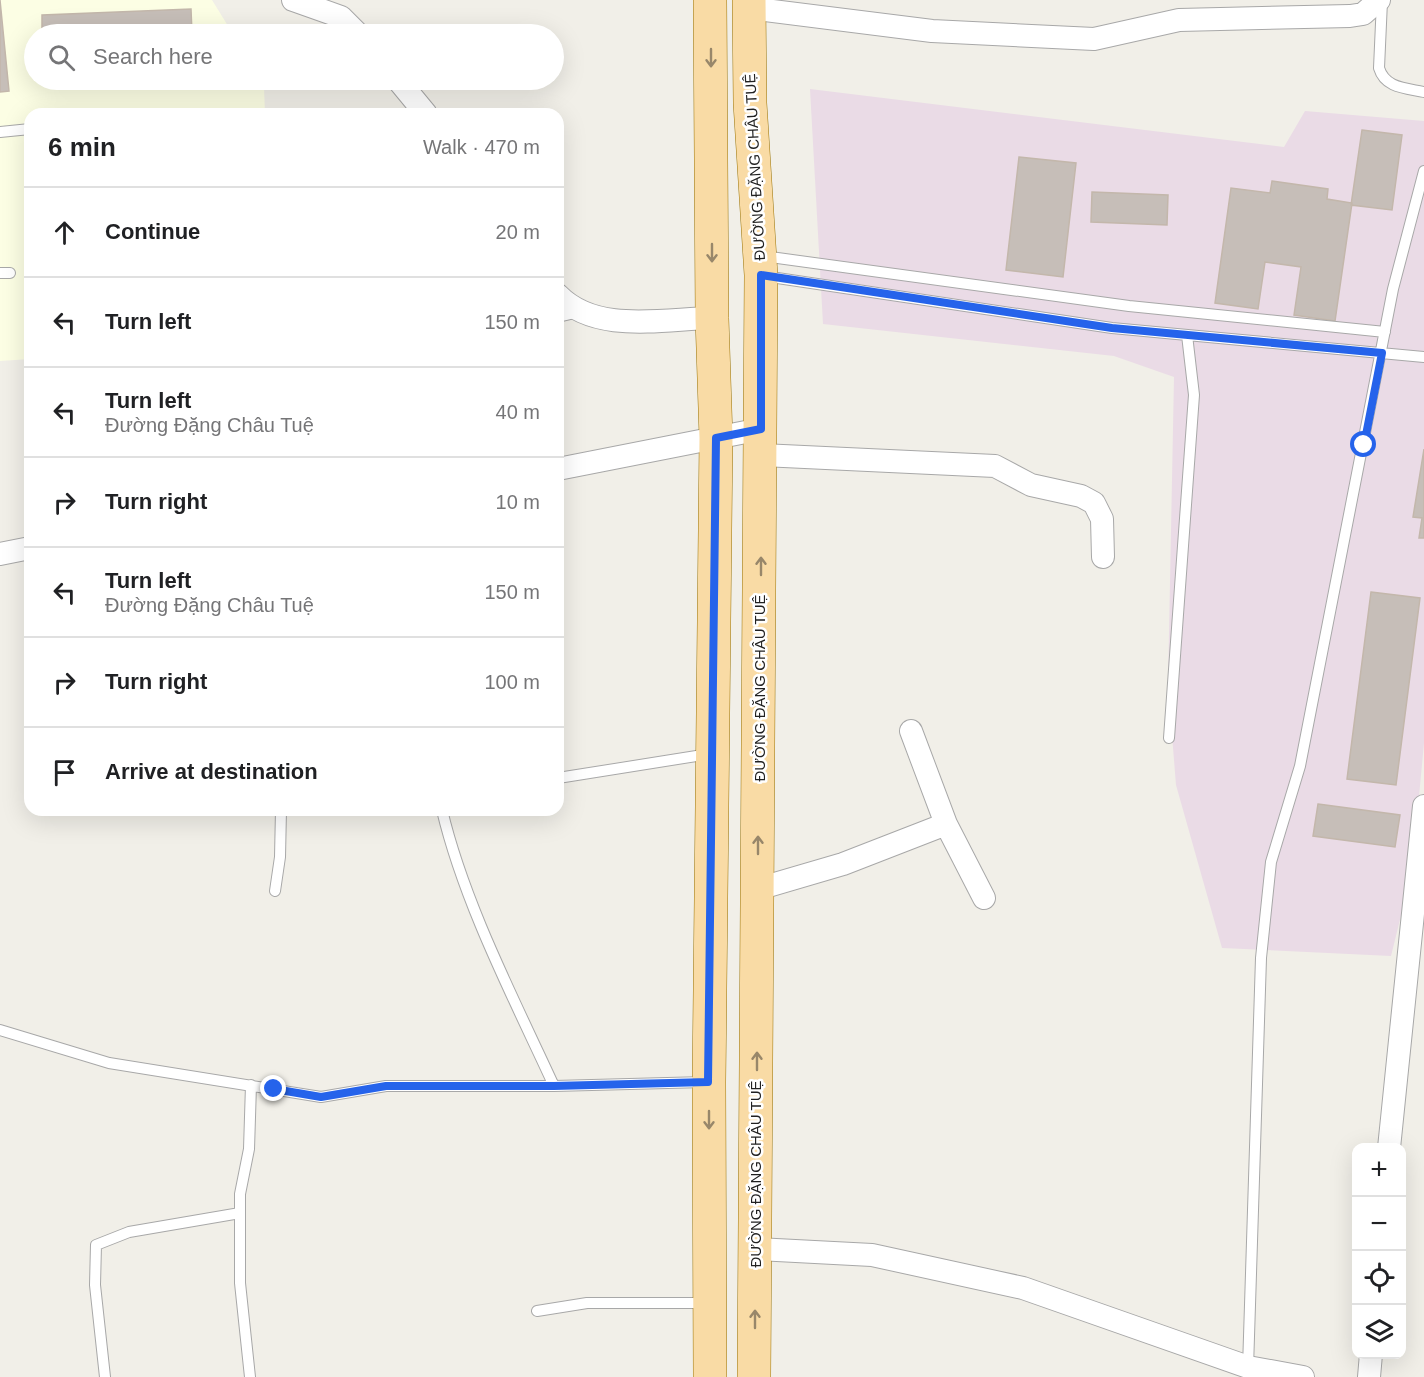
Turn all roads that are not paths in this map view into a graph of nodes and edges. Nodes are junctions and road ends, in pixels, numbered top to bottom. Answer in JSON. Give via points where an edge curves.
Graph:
{"nodes":[{"id":1,"x":710,"y":0,"type":"edge"},
{"id":2,"x":1381,"y":0,"type":"edge"},
{"id":3,"x":296,"y":1,"type":"edge"},
{"id":4,"x":749,"y":4,"type":"edge"},
{"id":5,"x":348,"y":24,"type":"edge"},
{"id":6,"x":406,"y":90,"type":"edge"},
{"id":7,"x":1424,"y":92,"type":"edge"},
{"id":8,"x":421,"y":108,"type":"edge"},
{"id":9,"x":24,"y":130,"type":"edge"},
{"id":10,"x":0,"y":132,"type":"edge"},
{"id":11,"x":1424,"y":171,"type":"edge"},
{"id":12,"x":760,"y":265,"type":"junction"},
{"id":13,"x":564,"y":301,"type":"edge"},
{"id":14,"x":582,"y":312,"type":"junction"},
{"id":15,"x":564,"y":316,"type":"edge"},
{"id":16,"x":712,"y":318,"type":"junction"},
{"id":17,"x":1386,"y":332,"type":"junction"},
{"id":18,"x":1187,"y":335,"type":"junction"},
{"id":19,"x":1382,"y":353,"type":"junction"},
{"id":20,"x":1424,"y":357,"type":"edge"},
{"id":21,"x":716,"y":438,"type":"junction"},
{"id":22,"x":761,"y":442,"type":"junction"},
{"id":23,"x":564,"y":468,"type":"edge"},
{"id":24,"x":24,"y":549,"type":"edge"},
{"id":25,"x":0,"y":554,"type":"edge"},
{"id":26,"x":1103,"y":557,"type":"dead end"},
{"id":27,"x":911,"y":731,"type":"dead end"},
{"id":28,"x":1169,"y":738,"type":"dead end"},
{"id":29,"x":712,"y":754,"type":"junction"},
{"id":30,"x":564,"y":777,"type":"edge"},
{"id":31,"x":1424,"y":806,"type":"edge"},
{"id":32,"x":281,"y":816,"type":"edge"},
{"id":33,"x":443,"y":816,"type":"edge"},
{"id":34,"x":946,"y":824,"type":"junction"},
{"id":35,"x":758,"y":889,"type":"junction"},
{"id":36,"x":275,"y":891,"type":"dead end"},
{"id":37,"x":984,"y":898,"type":"dead end"},
{"id":38,"x":0,"y":1030,"type":"edge"},
{"id":39,"x":708,"y":1082,"type":"junction"},
{"id":40,"x":250,"y":1085,"type":"junction"},
{"id":41,"x":554,"y":1086,"type":"junction"},
{"id":42,"x":1390,"y":1143,"type":"edge"},
{"id":43,"x":240,"y":1213,"type":"junction"},
{"id":44,"x":755,"y":1249,"type":"junction"},
{"id":45,"x":709,"y":1303,"type":"junction"},
{"id":46,"x":537,"y":1311,"type":"dead end"},
{"id":47,"x":1371,"y":1359,"type":"edge"},
{"id":48,"x":1248,"y":1372,"type":"edge"},
{"id":49,"x":105,"y":1377,"type":"edge"},
{"id":50,"x":250,"y":1377,"type":"edge"},
{"id":51,"x":710,"y":1377,"type":"edge"},
{"id":52,"x":754,"y":1377,"type":"edge"},
{"id":53,"x":1303,"y":1377,"type":"edge"},
{"id":54,"x":1369,"y":1377,"type":"edge"}],
"edges":[{"from":1,"to":16,"type":"main road","one_way":true},
{"from":2,"to":4,"type":"street","via":[[1363,14],[1350,16],[1179,20],[1094,39],[932,31]]},
{"from":2,"to":7,"type":"lane","via":[[1382,78],[1388,84]]},
{"from":3,"to":5,"type":"street","via":[[325,9]]},
{"from":4,"to":12,"type":"main road","name":"ĐƯỜNG ĐẶNG CHÂU TUỆ","via":[[750,103]]},
{"from":6,"to":8,"type":"street"},
{"from":9,"to":10,"type":"lane"},
{"from":11,"to":17,"type":"lane","via":[[1395,279]]},
{"from":12,"to":17,"type":"lane"},
{"from":12,"to":18,"type":"lane","via":[[1112,328]]},
{"from":12,"to":22,"type":"main road","name":"ĐƯỜNG ĐẶNG CHÂU TUỆ"},
{"from":13,"to":14,"type":"street"},
{"from":14,"to":15,"type":"lane"},
{"from":14,"to":16,"type":"street","via":[[627,322]]},
{"from":16,"to":21,"type":"main road"},
{"from":17,"to":19,"type":"lane"},
{"from":18,"to":19,"type":"lane"},
{"from":18,"to":28,"type":"lane","via":[[1194,395]]},
{"from":19,"to":20,"type":"lane"},
{"from":19,"to":48,"type":"lane","via":[[1300,766],[1271,862],[1261,958]]},
{"from":21,"to":22,"type":"street"},
{"from":21,"to":23,"type":"street"},
{"from":21,"to":29,"type":"main road"},
{"from":22,"to":26,"type":"street","via":[[994,466],[1031,485],[1081,496],[1094,503],[1102,519]]},
{"from":35,"to":22,"type":"main road","name":"ĐƯỜNG ĐẶNG CHÂU TUỆ","one_way":true},
{"from":24,"to":25,"type":"street"},
{"from":27,"to":34,"type":"street"},
{"from":29,"to":30,"type":"lane"},
{"from":29,"to":39,"type":"main road"},
{"from":31,"to":42,"type":"street"},
{"from":32,"to":36,"type":"lane"},
{"from":33,"to":41,"type":"lane","via":[[450,843],[489,939]]},
{"from":34,"to":35,"type":"street","via":[[843,864]]},
{"from":34,"to":37,"type":"street"},
{"from":44,"to":35,"type":"main road","name":"ĐƯỜNG ĐẶNG CHÂU TUỆ","one_way":true},
{"from":38,"to":40,"type":"lane","via":[[109,1062]]},
{"from":39,"to":41,"type":"lane"},
{"from":39,"to":45,"type":"main road","one_way":true},
{"from":40,"to":41,"type":"lane","via":[[321,1097],[386,1086]]},
{"from":40,"to":43,"type":"lane","via":[[249,1149]]},
{"from":43,"to":49,"type":"lane","via":[[129,1232],[96,1245],[94,1285]]},
{"from":43,"to":50,"type":"lane","via":[[240,1283]]},
{"from":44,"to":48,"type":"street","via":[[872,1255],[1023,1288]]},
{"from":52,"to":44,"type":"main road","name":"ĐƯỜNG ĐẶNG CHÂU TUỆ","one_way":true},
{"from":45,"to":46,"type":"lane","via":[[587,1303]]},
{"from":45,"to":51,"type":"main road"},
{"from":47,"to":54,"type":"street"},
{"from":48,"to":53,"type":"street"}]}
